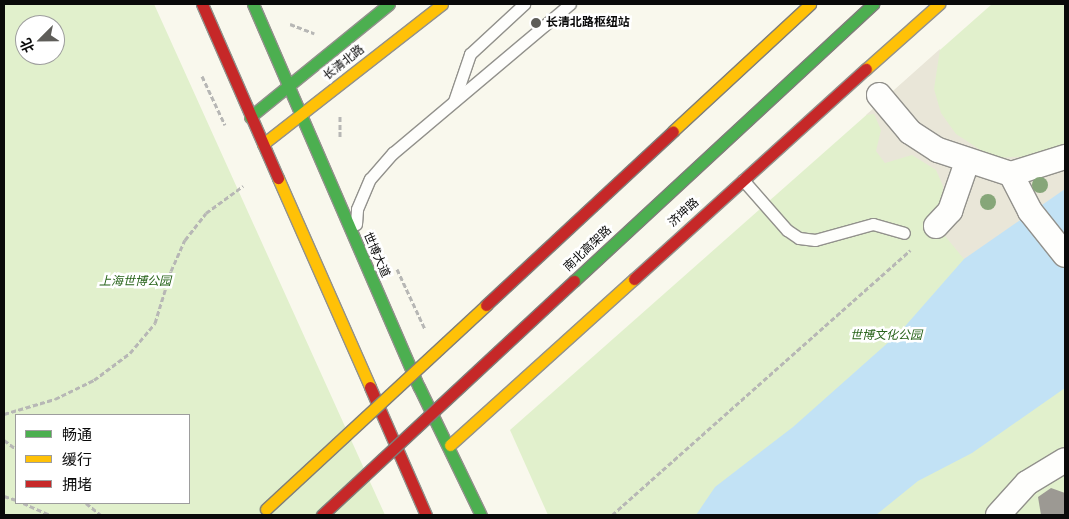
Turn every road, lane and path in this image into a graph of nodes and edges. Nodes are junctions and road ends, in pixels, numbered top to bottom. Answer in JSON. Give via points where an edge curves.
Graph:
{"nodes":[{"id":1,"x":202,"y":4,"type":"edge"},
{"id":2,"x":253,"y":4,"type":"edge"},
{"id":3,"x":389,"y":4,"type":"edge"},
{"id":4,"x":442,"y":4,"type":"edge"},
{"id":5,"x":524,"y":4,"type":"edge"},
{"id":6,"x":570,"y":4,"type":"edge"},
{"id":7,"x":810,"y":4,"type":"edge"},
{"id":8,"x":872,"y":4,"type":"edge"},
{"id":9,"x":938,"y":4,"type":"edge"},
{"id":10,"x":283,"y":16,"type":"dead end"},
{"id":11,"x":346,"y":38,"type":"junction"},
{"id":12,"x":289,"y":84,"type":"junction"},
{"id":13,"x":879,"y":95,"type":"dead end"},
{"id":14,"x":453,"y":102,"type":"junction"},
{"id":15,"x":303,"y":113,"type":"junction"},
{"id":16,"x":250,"y":117,"type":"junction"},
{"id":17,"x":263,"y":144,"type":"junction"},
{"id":18,"x":1065,"y":158,"type":"edge"},
{"id":19,"x":967,"y":162,"type":"junction"},
{"id":20,"x":1011,"y":174,"type":"junction"},
{"id":21,"x":742,"y":178,"type":"junction"},
{"id":22,"x":243,"y":186,"type":"dead end"},
{"id":23,"x":936,"y":226,"type":"joint"},
{"id":24,"x":904,"y":233,"type":"dead end"},
{"id":25,"x":355,"y":241,"type":"junction"},
{"id":26,"x":1065,"y":255,"type":"edge"},
{"id":27,"x":4,"y":414,"type":"edge"},
{"id":28,"x":4,"y":440,"type":"edge"},
{"id":29,"x":450,"y":445,"type":"junction"},
{"id":30,"x":15,"y":447,"type":"edge"},
{"id":31,"x":1065,"y":460,"type":"edge"},
{"id":32,"x":25,"y":504,"type":"edge"},
{"id":33,"x":87,"y":504,"type":"edge"},
{"id":34,"x":266,"y":509,"type":"dead end"},
{"id":35,"x":50,"y":515,"type":"edge"},
{"id":36,"x":101,"y":515,"type":"edge"},
{"id":37,"x":322,"y":515,"type":"edge"},
{"id":38,"x":426,"y":515,"type":"edge"},
{"id":39,"x":481,"y":515,"type":"edge"},
{"id":40,"x":612,"y":515,"type":"edge"},
{"id":41,"x":998,"y":515,"type":"edge"}],
"edges":[{"from":1,"to":16,"type":"main road"},
{"from":2,"to":12,"type":"main road","name":"世博大道"},
{"from":3,"to":11,"type":"main road","name":"长清北路"},
{"from":4,"to":15,"type":"main road","name":"长清北路"},
{"from":5,"to":14,"type":"lane","via":[[470,54]]},
{"from":6,"to":14,"type":"lane"},
{"from":7,"to":34,"type":"main road","bridge":true},
{"from":8,"to":37,"type":"main road","name":"南北高架路","bridge":true},
{"from":9,"to":21,"type":"main road","name":"济坤路"},
{"from":10,"to":11,"type":"path","via":[[299,30]]},
{"from":11,"to":12,"type":"main road","name":"长清北路"},
{"from":12,"to":15,"type":"main road","name":"世博大道"},
{"from":12,"to":16,"type":"main road","name":"长清北路"},
{"from":13,"to":19,"type":"street","via":[[910,132]]},
{"from":14,"to":25,"type":"lane","via":[[392,153],[370,179],[357,209]]},
{"from":15,"to":17,"type":"main road","name":"长清北路"},
{"from":15,"to":25,"type":"main road","name":"世博大道"},
{"from":16,"to":17,"type":"main road"},
{"from":17,"to":38,"type":"main road"},
{"from":18,"to":20,"type":"street"},
{"from":19,"to":20,"type":"street"},
{"from":19,"to":23,"type":"street","via":[[954,202]]},
{"from":20,"to":26,"type":"street","via":[[1030,211]]},
{"from":21,"to":24,"type":"lane","via":[[787,230],[799,238],[815,240],[873,224]]},
{"from":21,"to":29,"type":"main road","name":"济坤路"},
{"from":22,"to":27,"type":"path","via":[[206,213],[185,240],[171,271],[156,323],[130,353],[94,380],[55,399]]},
{"from":23,"to":40,"type":"path"},
{"from":25,"to":29,"type":"main road","name":"世博大道"},
{"from":28,"to":30,"type":"path"},
{"from":29,"to":39,"type":"main road","name":"世博大道"},
{"from":31,"to":41,"type":"street","via":[[1026,483]]},
{"from":32,"to":35,"type":"path"},
{"from":33,"to":36,"type":"path"}]}
